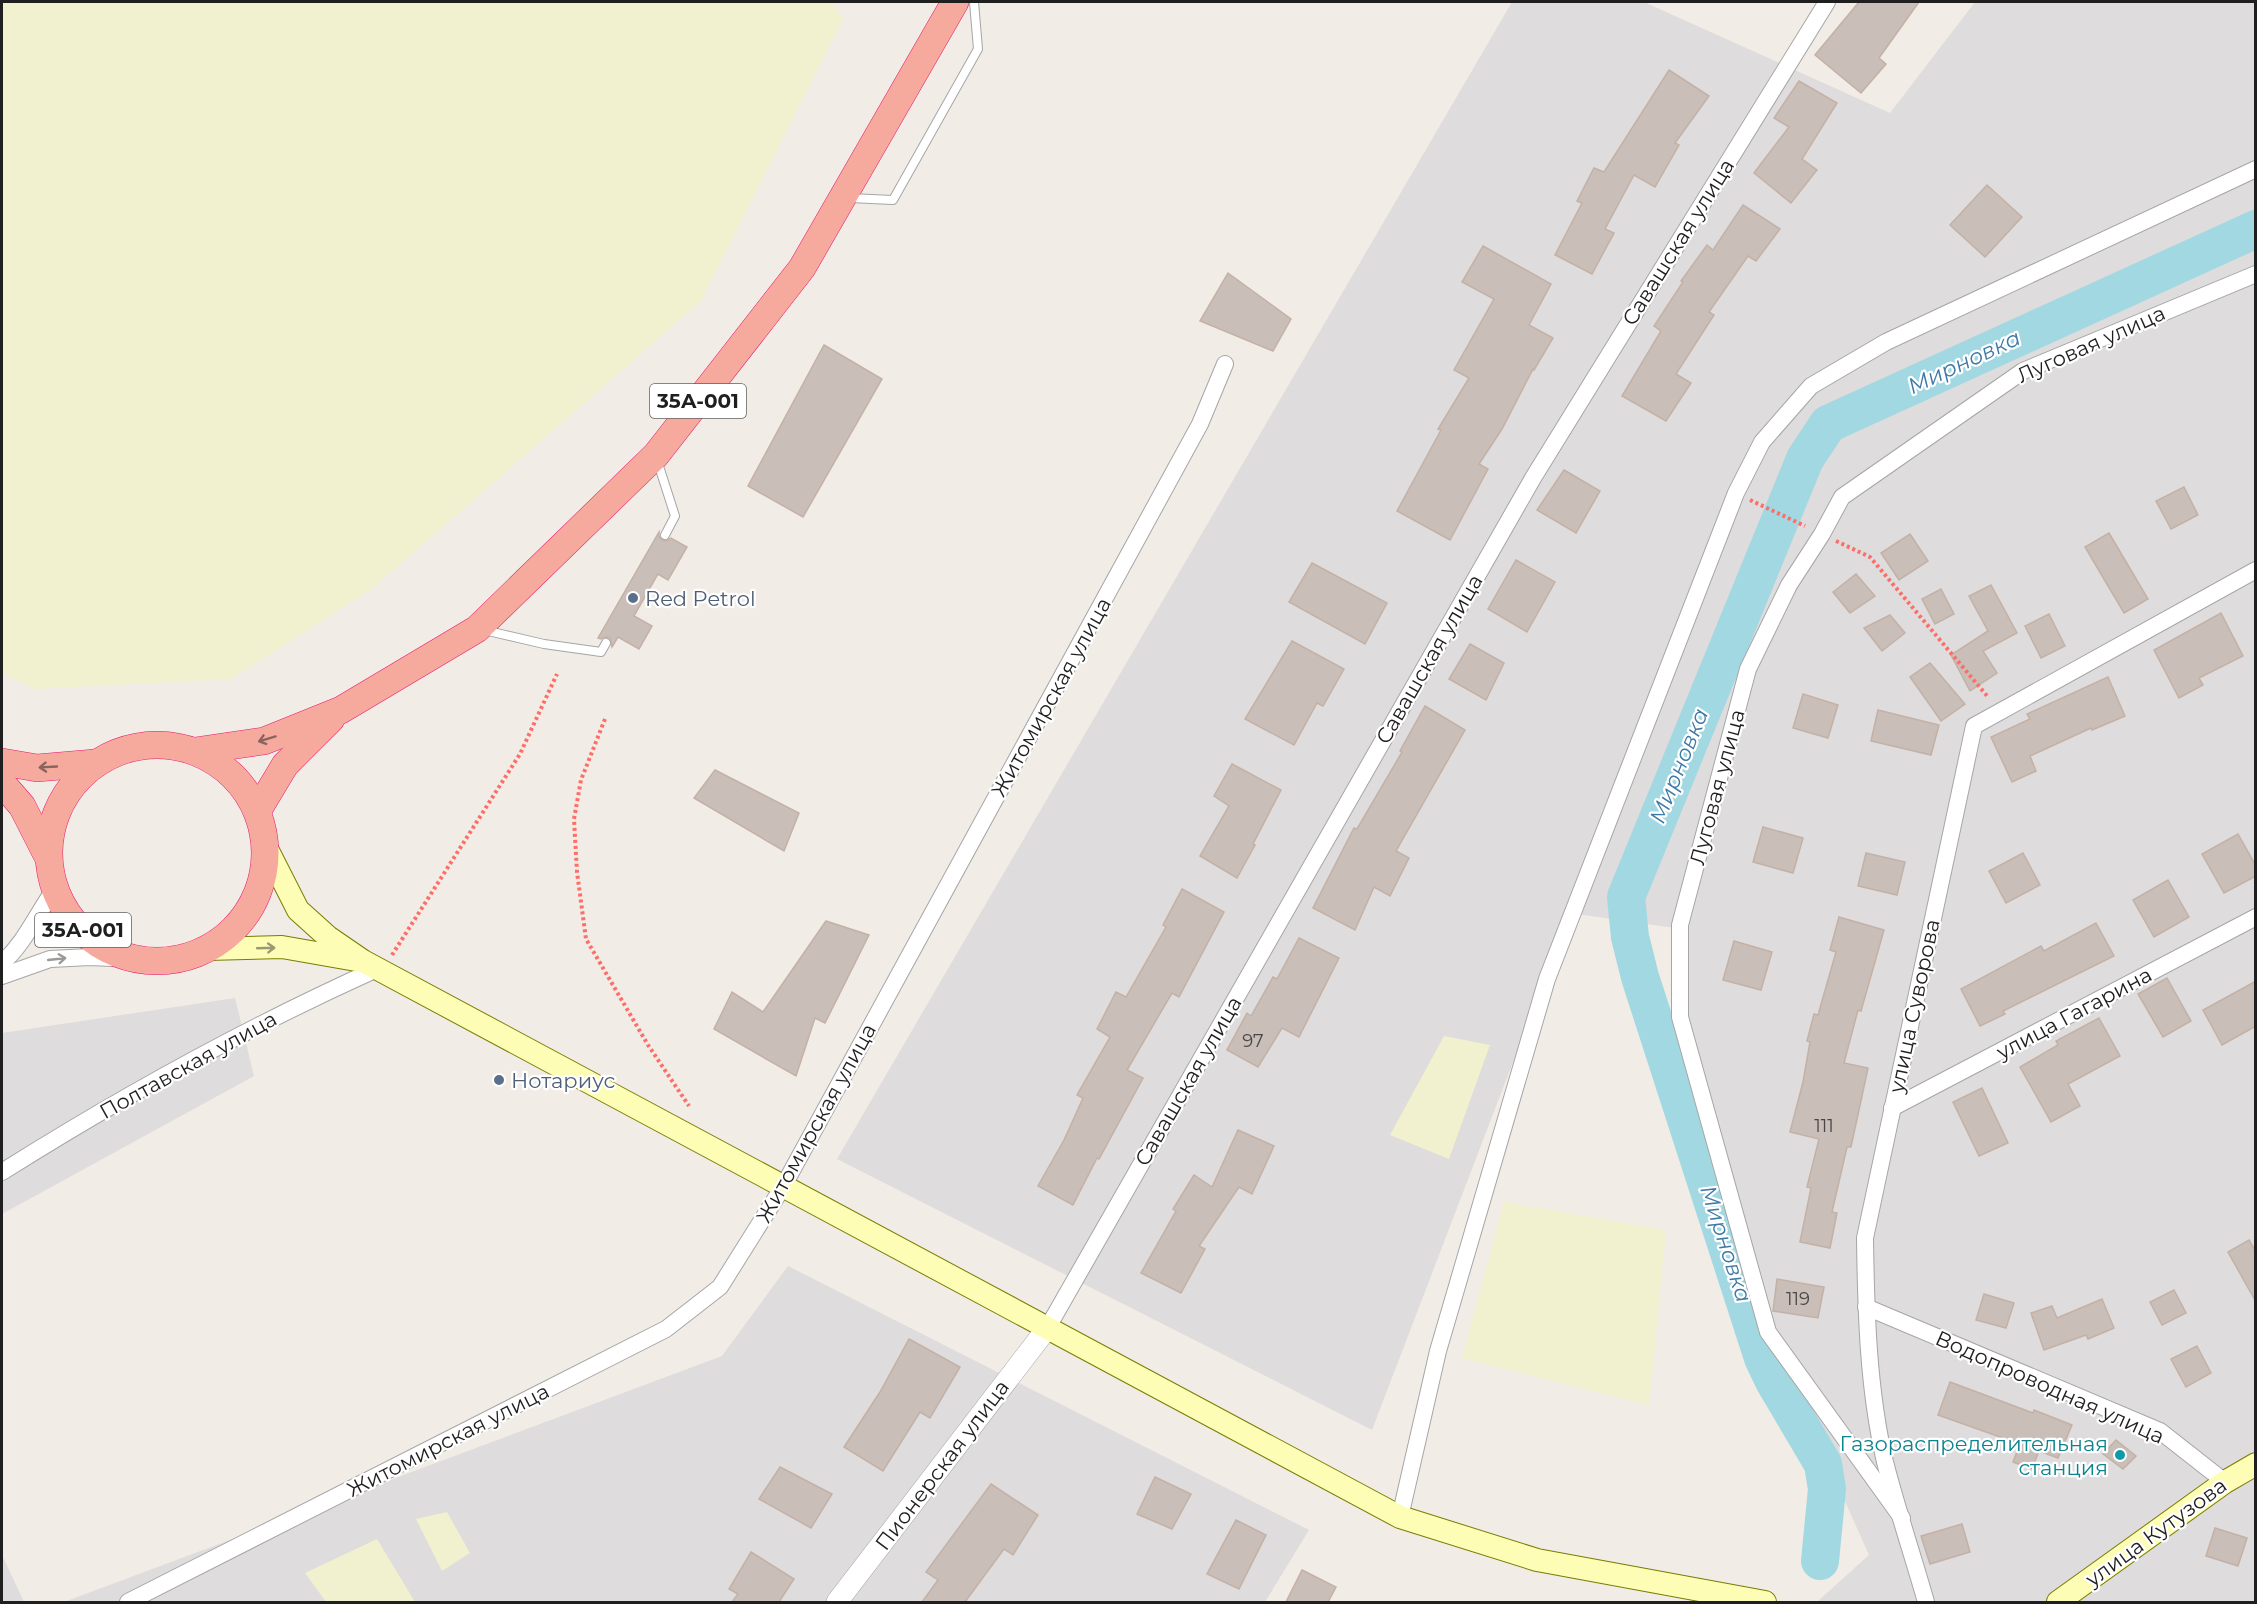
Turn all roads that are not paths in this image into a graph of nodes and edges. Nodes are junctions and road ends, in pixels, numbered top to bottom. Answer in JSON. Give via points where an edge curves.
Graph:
{"nodes":[{"id":1,"x":955,"y":2,"type":"edge"},
{"id":2,"x":974,"y":2,"type":"edge"},
{"id":3,"x":1827,"y":2,"type":"edge"},
{"id":4,"x":2256,"y":169,"type":"edge"},
{"id":5,"x":842,"y":197,"type":"junction"},
{"id":6,"x":2256,"y":274,"type":"edge"},
{"id":7,"x":1226,"y":364,"type":"dead end"},
{"id":8,"x":656,"y":455,"type":"junction"},
{"id":9,"x":665,"y":535,"type":"dead end"},
{"id":10,"x":2256,"y":570,"type":"edge"},
{"id":11,"x":477,"y":629,"type":"junction"},
{"id":12,"x":606,"y":643,"type":"dead end"},
{"id":13,"x":341,"y":710,"type":"junction"},
{"id":14,"x":195,"y":750,"type":"junction"},
{"id":15,"x":2,"y":762,"type":"edge"},
{"id":16,"x":95,"y":763,"type":"junction"},
{"id":17,"x":2,"y":783,"type":"edge"},
{"id":18,"x":258,"y":810,"type":"junction"},
{"id":19,"x":266,"y":847,"type":"junction"},
{"id":20,"x":48,"y":857,"type":"junction"},
{"id":21,"x":55,"y":889,"type":"junction"},
{"id":22,"x":2256,"y":917,"type":"edge"},
{"id":23,"x":207,"y":949,"type":"junction"},
{"id":24,"x":135,"y":959,"type":"junction"},
{"id":25,"x":2,"y":963,"type":"edge"},
{"id":26,"x":371,"y":964,"type":"junction"},
{"id":27,"x":2,"y":976,"type":"edge"},
{"id":28,"x":1892,"y":1108,"type":"junction"},
{"id":29,"x":2,"y":1172,"type":"edge"},
{"id":30,"x":784,"y":1185,"type":"junction"},
{"id":31,"x":1866,"y":1307,"type":"junction"},
{"id":32,"x":1048,"y":1327,"type":"junction"},
{"id":33,"x":2256,"y":1464,"type":"edge"},
{"id":34,"x":2225,"y":1482,"type":"junction"},
{"id":35,"x":1400,"y":1517,"type":"junction"},
{"id":36,"x":1902,"y":1518,"type":"junction"},
{"id":37,"x":128,"y":1602,"type":"edge"},
{"id":38,"x":837,"y":1602,"type":"edge"},
{"id":39,"x":1765,"y":1602,"type":"edge"},
{"id":40,"x":1926,"y":1602,"type":"edge"},
{"id":41,"x":2058,"y":1602,"type":"edge"}],
"edges":[{"from":1,"to":5,"type":"highway","number":"35А-001"},
{"from":2,"to":5,"type":"lane","via":[[978,49],[893,200]]},
{"from":3,"to":32,"type":"street","name":"Савашская улица","via":[[1533,478]]},
{"from":4,"to":35,"type":"street","via":[[1886,342],[1811,386],[1762,442],[1736,493],[1547,979],[1438,1351]]},
{"from":5,"to":8,"type":"highway","number":"35А-001","via":[[802,268]]},
{"from":6,"to":36,"type":"street","name":"Луговая улица","via":[[2023,370],[1842,497],[1814,531],[1748,669],[1680,925],[1680,1017],[1767,1332]]},
{"from":7,"to":30,"type":"street","name":"Житомирская улица","via":[[1200,424]]},
{"from":8,"to":9,"type":"lane","via":[[675,516]]},
{"from":8,"to":11,"type":"highway","number":"35А-001"},
{"from":10,"to":28,"type":"street","name":"улица Суворова","via":[[1974,726]]},
{"from":11,"to":12,"type":"lane","via":[[601,652]]},
{"from":11,"to":13,"type":"highway","number":"35А-001"},
{"from":13,"to":14,"type":"highway","number":"35А-001","one_way":true,"via":[[264,741]]},
{"from":13,"to":18,"type":"highway","number":"35А-001","via":[[285,765]]},
{"from":14,"to":16,"type":"highway","number":"35А-001","via":[[161,744],[127,748]]},
{"from":14,"to":18,"type":"highway","number":"35А-001","via":[[233,774]]},
{"from":16,"to":15,"type":"highway","number":"35А-001","one_way":true,"via":[[37,768]]},
{"from":16,"to":20,"type":"highway","number":"35А-001","via":[[69,788],[53,821]]},
{"from":17,"to":20,"type":"highway","number":"35А-001","via":[[22,806]]},
{"from":18,"to":19,"type":"highway","number":"35А-001"},
{"from":19,"to":23,"type":"highway","number":"35А-001","via":[[264,878],[252,907],[233,931]]},
{"from":19,"to":26,"type":"main road","via":[[298,910],[328,937]]},
{"from":20,"to":21,"type":"highway","number":"35А-001"},
{"from":21,"to":24,"type":"highway","number":"35А-001","via":[[73,921],[100,945]]},
{"from":21,"to":25,"type":"street","via":[[23,939]]},
{"from":22,"to":28,"type":"street","name":"улица Гагарина"},
{"from":23,"to":24,"type":"highway","number":"35А-001","via":[[172,960]]},
{"from":23,"to":26,"type":"main road","one_way":true,"via":[[282,947]]},
{"from":27,"to":24,"type":"street","one_way":true,"via":[[50,959]]},
{"from":26,"to":29,"type":"street","name":"Полтавская улица","via":[[73,1127]]},
{"from":26,"to":30,"type":"main road"},
{"from":28,"to":31,"type":"street","name":"улица Суворова","via":[[1865,1238]]},
{"from":30,"to":32,"type":"main road"},
{"from":30,"to":37,"type":"street","name":"Житомирская улица","via":[[720,1287],[666,1329]]},
{"from":31,"to":34,"type":"street","name":"Водопроводная улица","via":[[2160,1431]]},
{"from":31,"to":36,"type":"street","name":"улица Суворова","via":[[1872,1383],[1883,1450]]},
{"from":32,"to":35,"type":"main road"},
{"from":32,"to":38,"type":"street","name":"Пионерская улица"},
{"from":33,"to":34,"type":"main road","name":"улица Кутузова"},
{"from":34,"to":41,"type":"main road","name":"улица Кутузова"},
{"from":35,"to":39,"type":"main road","via":[[1537,1560]]},
{"from":36,"to":40,"type":"street","name":"улица Суворова"}]}
